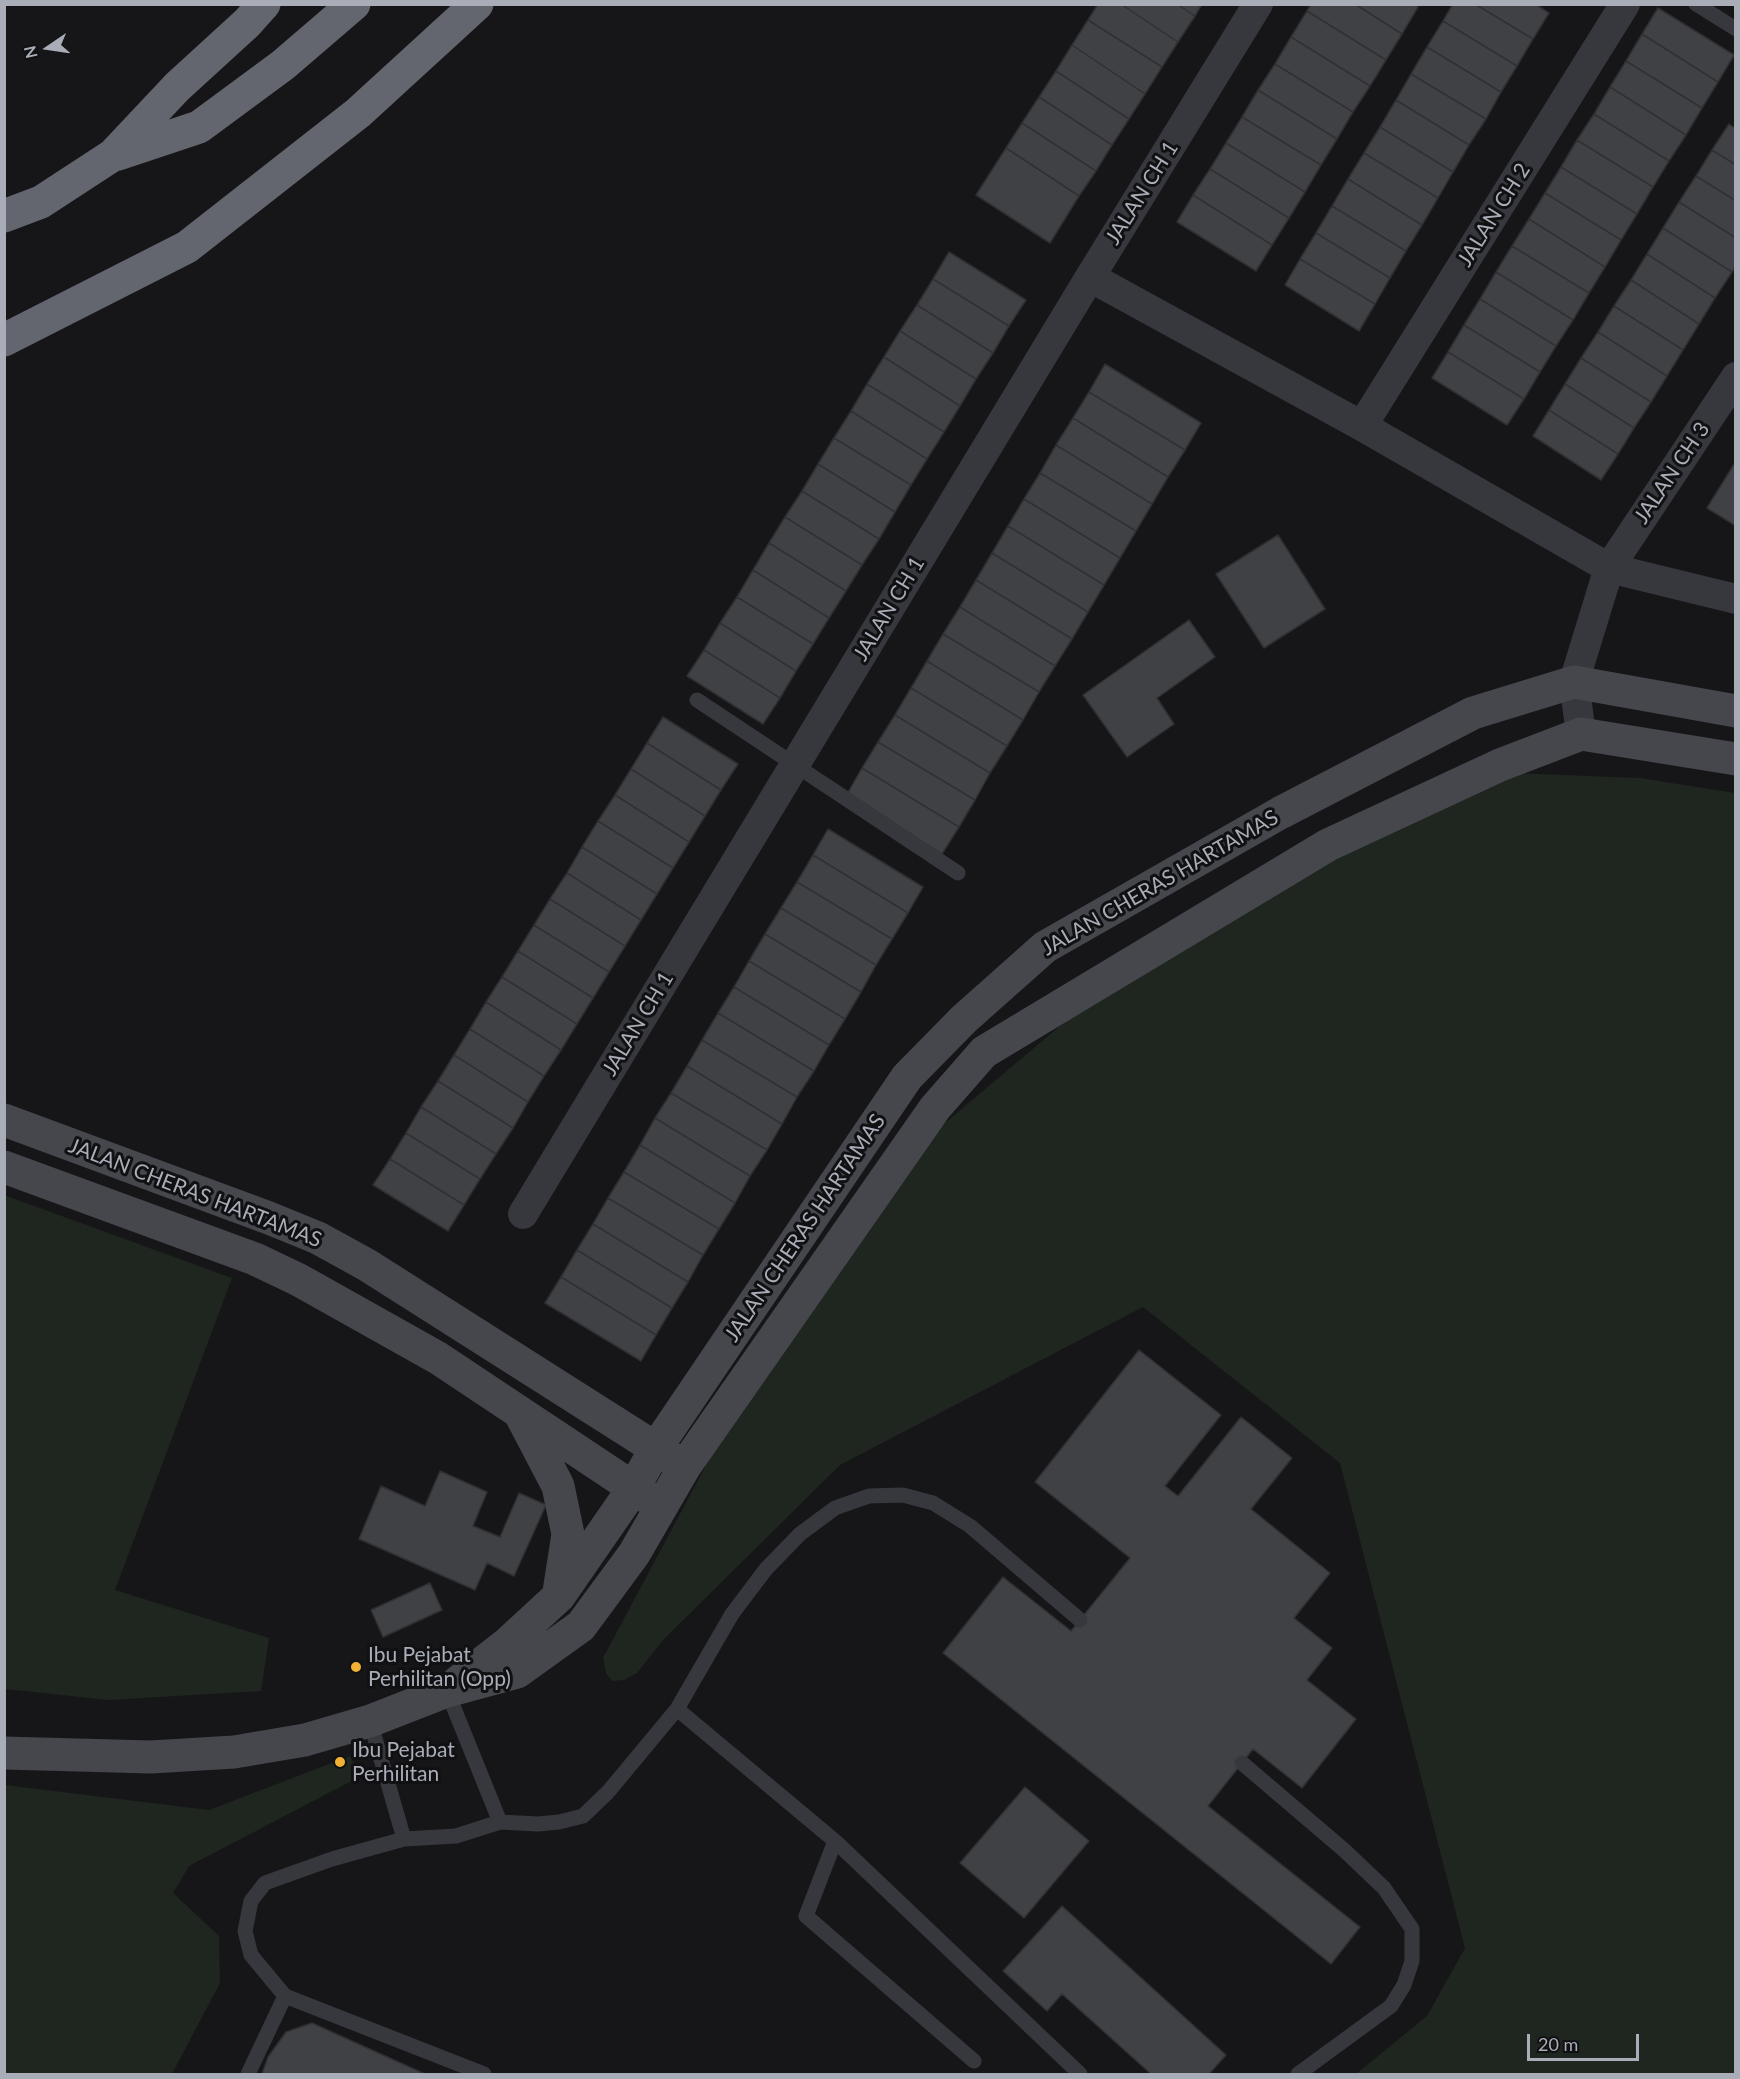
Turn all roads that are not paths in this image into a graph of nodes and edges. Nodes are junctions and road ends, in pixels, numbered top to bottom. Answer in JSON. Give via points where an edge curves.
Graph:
{"nodes":[{"id":1,"x":264,"y":4,"type":"edge"},
{"id":2,"x":354,"y":4,"type":"edge"},
{"id":3,"x":477,"y":4,"type":"edge"},
{"id":4,"x":1258,"y":4,"type":"edge"},
{"id":5,"x":1625,"y":4,"type":"edge"},
{"id":6,"x":1695,"y":4,"type":"edge"},
{"id":7,"x":1736,"y":29,"type":"edge"},
{"id":8,"x":113,"y":155,"type":"junction"},
{"id":9,"x":4,"y":216,"type":"edge"},
{"id":10,"x":1090,"y":277,"type":"junction"},
{"id":11,"x":4,"y":340,"type":"edge"},
{"id":12,"x":1736,"y":377,"type":"edge"},
{"id":13,"x":1362,"y":426,"type":"junction"},
{"id":14,"x":1610,"y":568,"type":"junction"},
{"id":15,"x":1736,"y":599,"type":"edge"},
{"id":16,"x":1574,"y":682,"type":"junction"},
{"id":17,"x":697,"y":700,"type":"dead end"},
{"id":18,"x":1736,"y":711,"type":"edge"},
{"id":19,"x":1581,"y":734,"type":"junction"},
{"id":20,"x":1736,"y":759,"type":"edge"},
{"id":21,"x":794,"y":766,"type":"junction"},
{"id":22,"x":958,"y":873,"type":"dead end"},
{"id":23,"x":4,"y":1120,"type":"edge"},
{"id":24,"x":4,"y":1167,"type":"edge"},
{"id":25,"x":523,"y":1214,"type":"dead end"},
{"id":26,"x":458,"y":1323,"type":"junction"},
{"id":27,"x":438,"y":1358,"type":"junction"},
{"id":28,"x":519,"y":1413,"type":"junction"},
{"id":29,"x":656,"y":1448,"type":"junction"},
{"id":30,"x":685,"y":1466,"type":"junction"},
{"id":31,"x":633,"y":1489,"type":"junction"},
{"id":32,"x":662,"y":1507,"type":"junction"},
{"id":33,"x":558,"y":1596,"type":"junction"},
{"id":34,"x":1080,"y":1620,"type":"dead end"},
{"id":35,"x":447,"y":1691,"type":"junction"},
{"id":36,"x":677,"y":1709,"type":"junction"},
{"id":37,"x":370,"y":1721,"type":"junction"},
{"id":38,"x":4,"y":1752,"type":"edge"},
{"id":39,"x":1242,"y":1763,"type":"dead end"},
{"id":40,"x":500,"y":1822,"type":"junction"},
{"id":41,"x":404,"y":1839,"type":"junction"},
{"id":42,"x":835,"y":1841,"type":"junction"},
{"id":43,"x":285,"y":1996,"type":"junction"},
{"id":44,"x":974,"y":2061,"type":"dead end"},
{"id":45,"x":248,"y":2074,"type":"edge"},
{"id":46,"x":484,"y":2074,"type":"edge"},
{"id":47,"x":1080,"y":2074,"type":"edge"},
{"id":48,"x":1298,"y":2074,"type":"edge"}],
"edges":[{"from":1,"to":8,"type":"highway"},
{"from":2,"to":8,"type":"highway","via":[[283,65],[199,127]]},
{"from":3,"to":11,"type":"highway","via":[[358,112],[187,247]]},
{"from":4,"to":10,"type":"street","name":"JALAN CH 1"},
{"from":5,"to":13,"type":"street","name":"JALAN CH 2"},
{"from":6,"to":7,"type":"lane"},
{"from":8,"to":9,"type":"highway","via":[[41,202]]},
{"from":10,"to":13,"type":"street"},
{"from":10,"to":21,"type":"street","name":"JALAN CH 1"},
{"from":12,"to":14,"type":"street","name":"JALAN CH 3"},
{"from":13,"to":14,"type":"street"},
{"from":14,"to":15,"type":"street"},
{"from":14,"to":16,"type":"street","name":"JALAN CH 3"},
{"from":16,"to":18,"type":"street","name":"JALAN CHERAS HARTAMAS"},
{"from":16,"to":19,"type":"street"},
{"from":16,"to":29,"type":"street","name":"JALAN CHERAS HARTAMAS","via":[[1473,713],[1280,813],[1045,947],[963,1019],[907,1077]]},
{"from":17,"to":21,"type":"lane"},
{"from":19,"to":20,"type":"street"},
{"from":19,"to":30,"type":"street","name":"JALAN CHERAS HARTAMAS","via":[[1500,765],[1328,845],[984,1052],[935,1108]]},
{"from":21,"to":22,"type":"lane"},
{"from":21,"to":25,"type":"street","name":"JALAN CH 1"},
{"from":23,"to":26,"type":"street","name":"JALAN CHERAS HARTAMAS","via":[[318,1238]]},
{"from":24,"to":27,"type":"street","name":"JALAN CHERAS HARTAMAS","via":[[255,1259]]},
{"from":26,"to":27,"type":"street"},
{"from":26,"to":29,"type":"street","name":"JALAN CHERAS HARTAMAS"},
{"from":27,"to":28,"type":"street","name":"JALAN CHERAS HARTAMAS"},
{"from":28,"to":31,"type":"street","name":"JALAN CHERAS HARTAMAS"},
{"from":28,"to":33,"type":"street","via":[[558,1486],[568,1534]]},
{"from":29,"to":30,"type":"street","name":"JALAN CHERAS HARTAMAS"},
{"from":29,"to":31,"type":"street","name":"JALAN CHERAS HARTAMAS"},
{"from":30,"to":32,"type":"street","name":"JALAN CHERAS HARTAMAS"},
{"from":31,"to":32,"type":"street","name":"JALAN CHERAS HARTAMAS"},
{"from":31,"to":33,"type":"street"},
{"from":32,"to":35,"type":"street","via":[[634,1554],[581,1626],[517,1672]]},
{"from":33,"to":35,"type":"street","via":[[508,1643]]},
{"from":34,"to":36,"type":"lane","via":[[970,1526],[933,1503],[903,1495],[869,1496],[835,1508],[800,1534],[766,1569],[732,1614]]},
{"from":35,"to":37,"type":"street"},
{"from":35,"to":40,"type":"lane"},
{"from":36,"to":40,"type":"lane","via":[[583,1816],[538,1824]]},
{"from":36,"to":42,"type":"lane"},
{"from":37,"to":38,"type":"street","via":[[305,1740],[234,1752],[151,1757]]},
{"from":37,"to":41,"type":"lane"},
{"from":39,"to":48,"type":"lane","via":[[1384,1888],[1412,1929],[1412,1961],[1391,2006]]},
{"from":40,"to":41,"type":"lane","via":[[456,1836]]},
{"from":41,"to":43,"type":"lane","via":[[265,1883],[250,1901],[245,1931],[251,1954]]},
{"from":42,"to":44,"type":"lane","via":[[806,1916]]},
{"from":42,"to":47,"type":"lane"},
{"from":43,"to":45,"type":"lane"},
{"from":43,"to":46,"type":"lane"}]}
